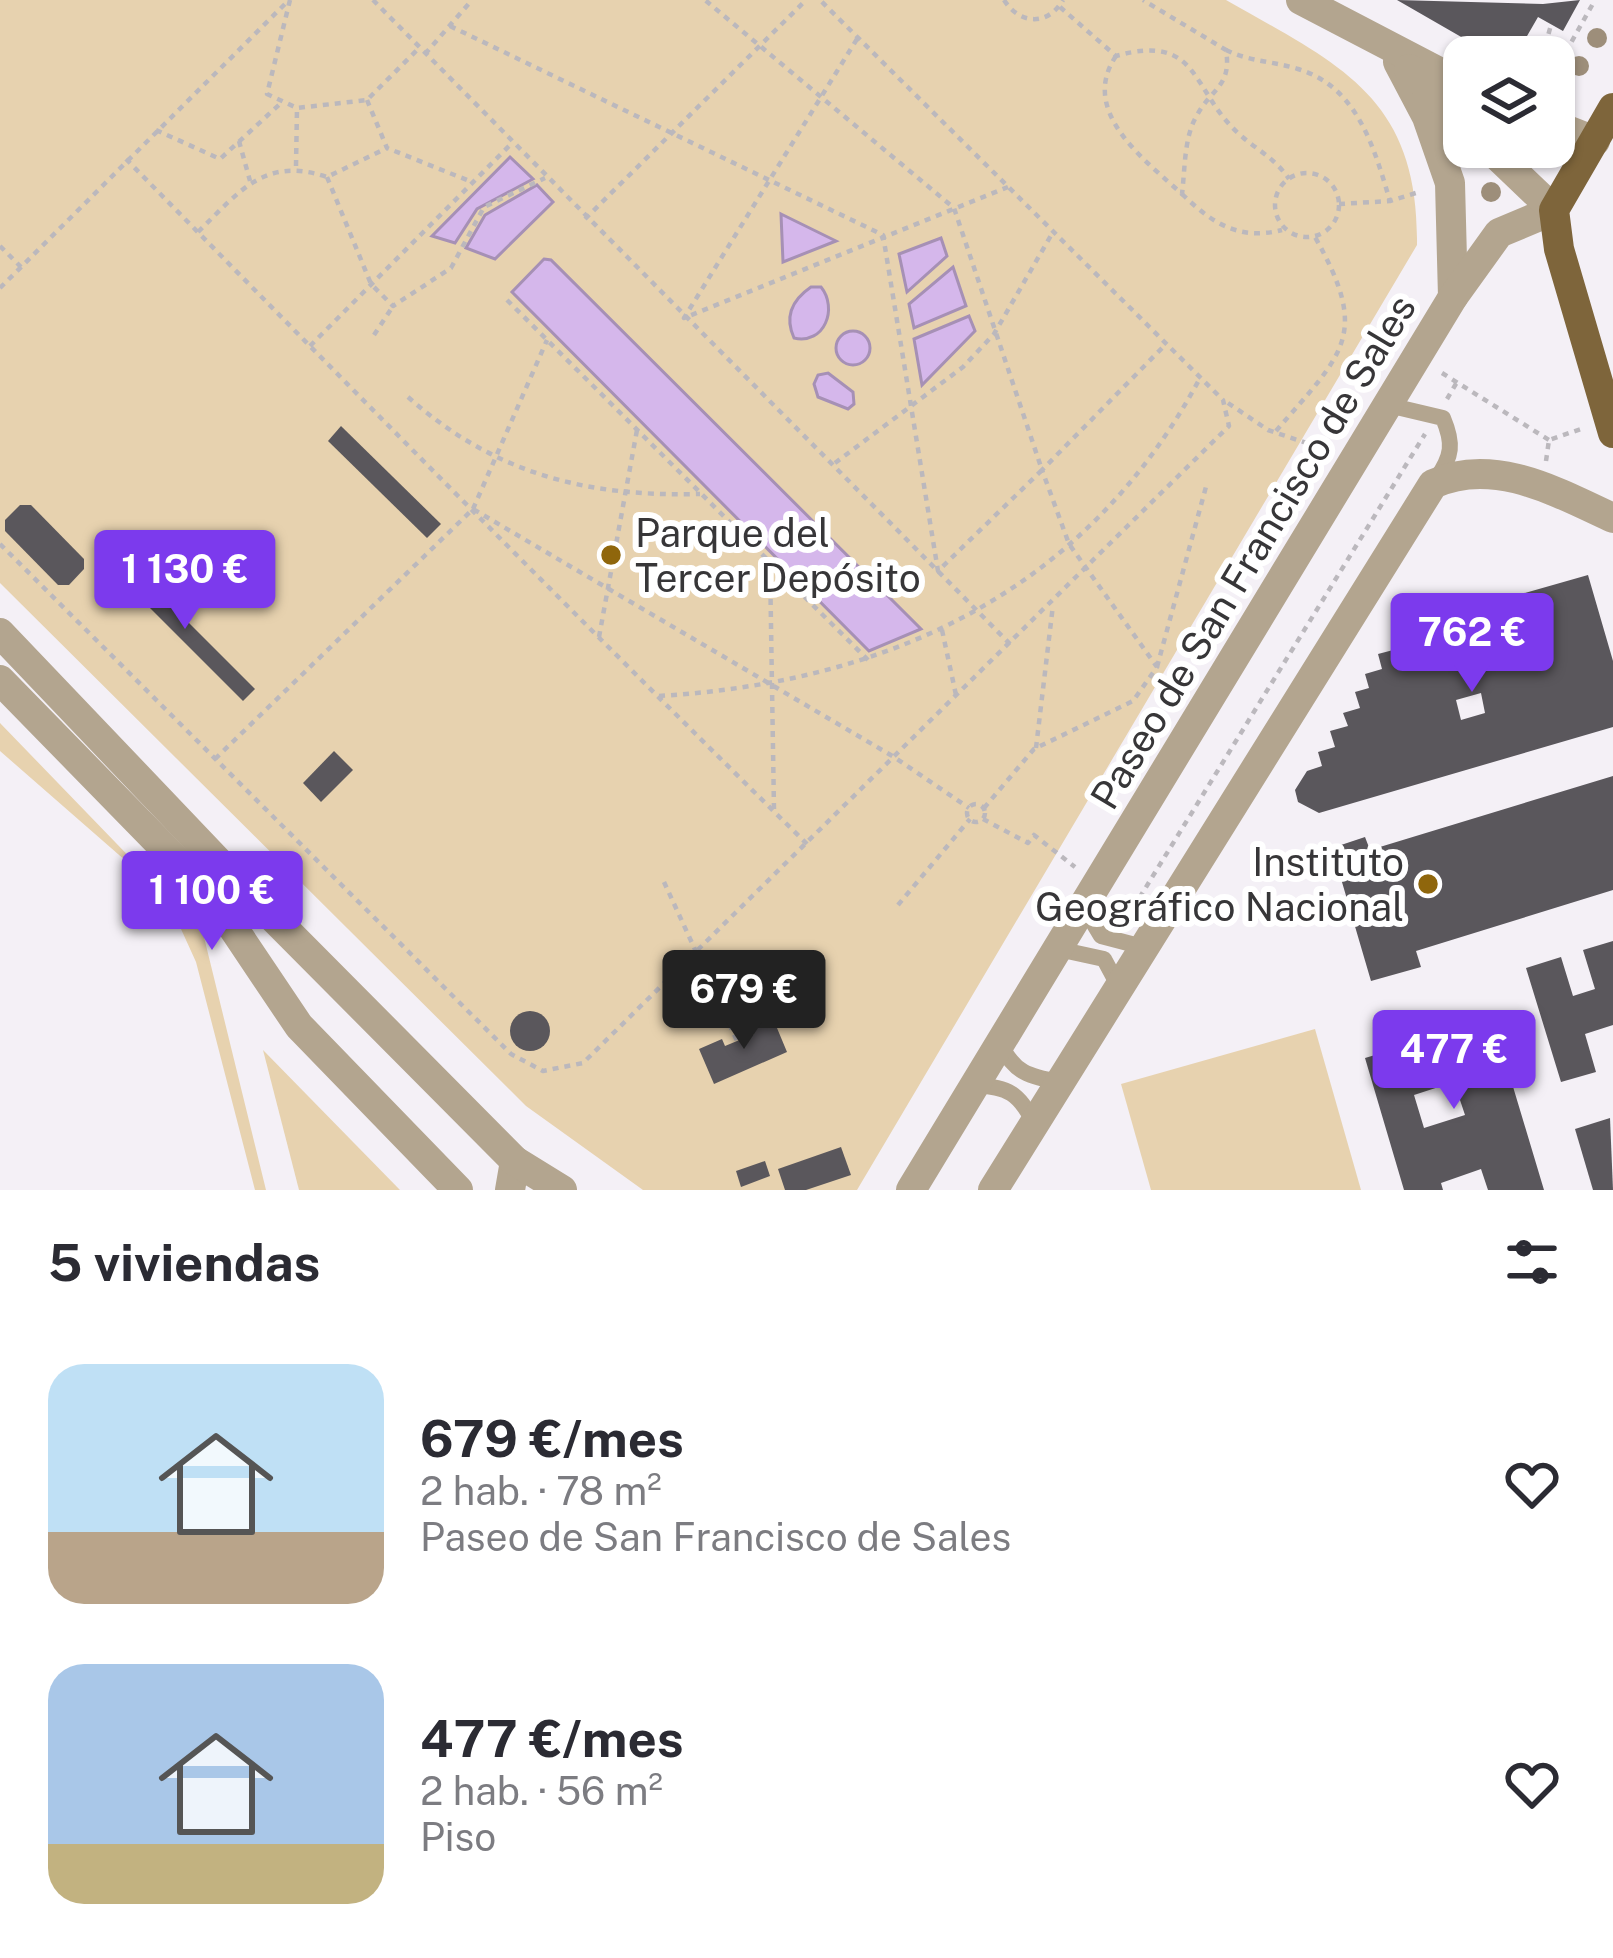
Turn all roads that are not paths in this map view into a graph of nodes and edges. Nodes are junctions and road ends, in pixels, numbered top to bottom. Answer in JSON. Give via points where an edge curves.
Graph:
{"nodes":[{"id":1,"x":1301,"y":0,"type":"edge"},
{"id":2,"x":1392,"y":52,"type":"junction"},
{"id":3,"x":1443,"y":75,"type":"edge"},
{"id":4,"x":1443,"y":102,"type":"edge"},
{"id":5,"x":1613,"y":108,"type":"edge"},
{"id":6,"x":1575,"y":133,"type":"edge"},
{"id":7,"x":1594,"y":141,"type":"junction"},
{"id":8,"x":1510,"y":168,"type":"edge"},
{"id":9,"x":1554,"y":210,"type":"junction"},
{"id":10,"x":1454,"y":297,"type":"junction"},
{"id":11,"x":1388,"y":405,"type":"junction"},
{"id":12,"x":1611,"y":427,"type":"edge"},
{"id":13,"x":1433,"y":484,"type":"junction"},
{"id":14,"x":1613,"y":518,"type":"edge"},
{"id":15,"x":0,"y":633,"type":"edge"},
{"id":16,"x":0,"y":680,"type":"edge"},
{"id":17,"x":1089,"y":896,"type":"junction"},
{"id":18,"x":1143,"y":947,"type":"junction"},
{"id":19,"x":1058,"y":949,"type":"junction"},
{"id":20,"x":1118,"y":987,"type":"junction"},
{"id":21,"x":1000,"y":1044,"type":"junction"},
{"id":22,"x":1059,"y":1082,"type":"junction"},
{"id":23,"x":975,"y":1085,"type":"junction"},
{"id":24,"x":1034,"y":1123,"type":"junction"},
{"id":25,"x":513,"y":1176,"type":"edge"},
{"id":26,"x":458,"y":1190,"type":"edge"},
{"id":27,"x":562,"y":1190,"type":"edge"},
{"id":28,"x":911,"y":1190,"type":"edge"},
{"id":29,"x":994,"y":1190,"type":"edge"}],
"edges":[{"from":1,"to":2,"type":"street"},
{"from":2,"to":3,"type":"street"},
{"from":2,"to":4,"type":"street"},
{"from":2,"to":10,"type":"street","via":[[1450,183]]},
{"from":5,"to":7,"type":"main road"},
{"from":6,"to":7,"type":"street"},
{"from":7,"to":9,"type":"main road"},
{"from":8,"to":9,"type":"street"},
{"from":9,"to":10,"type":"street","name":"Paseo de San Francisco de Sales","via":[[1499,233]]},
{"from":9,"to":12,"type":"main road"},
{"from":10,"to":11,"type":"street","name":"Paseo de San Francisco de Sales"},
{"from":11,"to":13,"type":"lane","via":[[1443,418],[1453,441]]},
{"from":11,"to":17,"type":"street","name":"Paseo de San Francisco de Sales"},
{"from":13,"to":14,"type":"street","via":[[1460,471],[1543,485]]},
{"from":13,"to":18,"type":"street"},
{"from":15,"to":25,"type":"street"},
{"from":16,"to":26,"type":"street","via":[[213,898],[298,1026]]},
{"from":17,"to":18,"type":"lane","via":[[1101,937]]},
{"from":17,"to":19,"type":"street","name":"Paseo de San Francisco de Sales"},
{"from":18,"to":20,"type":"street"},
{"from":19,"to":20,"type":"lane","via":[[1104,959]]},
{"from":19,"to":21,"type":"street","name":"Paseo de San Francisco de Sales"},
{"from":20,"to":22,"type":"street"},
{"from":21,"to":22,"type":"lane","via":[[1024,1075]]},
{"from":21,"to":23,"type":"street","name":"Paseo de San Francisco de Sales"},
{"from":22,"to":24,"type":"street"},
{"from":23,"to":24,"type":"lane","via":[[1006,1087]]},
{"from":23,"to":28,"type":"street","name":"Paseo de San Francisco de Sales"},
{"from":24,"to":29,"type":"street"},
{"from":25,"to":27,"type":"street"}]}
